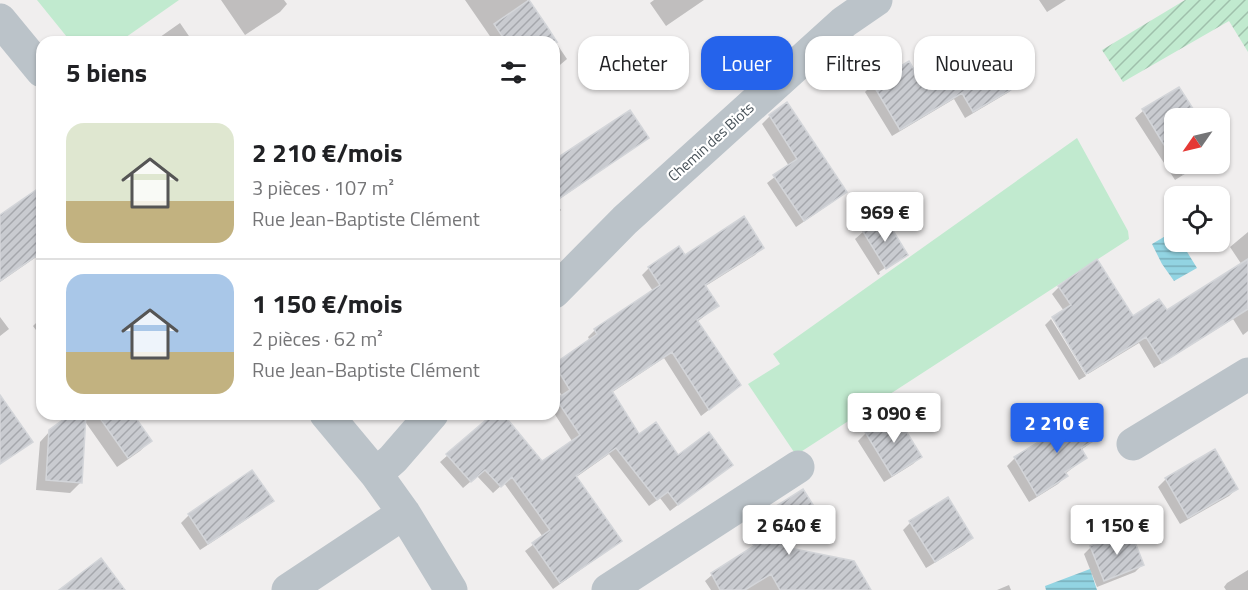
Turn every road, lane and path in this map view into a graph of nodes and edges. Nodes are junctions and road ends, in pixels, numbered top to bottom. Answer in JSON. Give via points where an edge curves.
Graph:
{"nodes":[{"id":1,"x":863,"y":3,"type":"edge"},
{"id":2,"x":0,"y":20,"type":"edge"},
{"id":3,"x":36,"y":64,"type":"edge"},
{"id":4,"x":560,"y":286,"type":"edge"},
{"id":5,"x":1248,"y":374,"type":"edge"},
{"id":6,"x":331,"y":420,"type":"edge"},
{"id":7,"x":427,"y":420,"type":"edge"},
{"id":8,"x":1133,"y":444,"type":"dead end"},
{"id":9,"x":798,"y":467,"type":"dead end"},
{"id":10,"x":376,"y":474,"type":"junction"},
{"id":11,"x":404,"y":513,"type":"junction"},
{"id":12,"x":288,"y":590,"type":"edge"},
{"id":13,"x":451,"y":590,"type":"edge"},
{"id":14,"x":608,"y":590,"type":"edge"}],
"edges":[{"from":1,"to":4,"type":"street","name":"Chemin des Biots","via":[[625,220]]},
{"from":2,"to":3,"type":"street"},
{"from":5,"to":8,"type":"street"},
{"from":6,"to":10,"type":"street"},
{"from":7,"to":10,"type":"street"},
{"from":9,"to":14,"type":"street"},
{"from":10,"to":11,"type":"street"},
{"from":11,"to":12,"type":"street"},
{"from":11,"to":13,"type":"street"}]}
